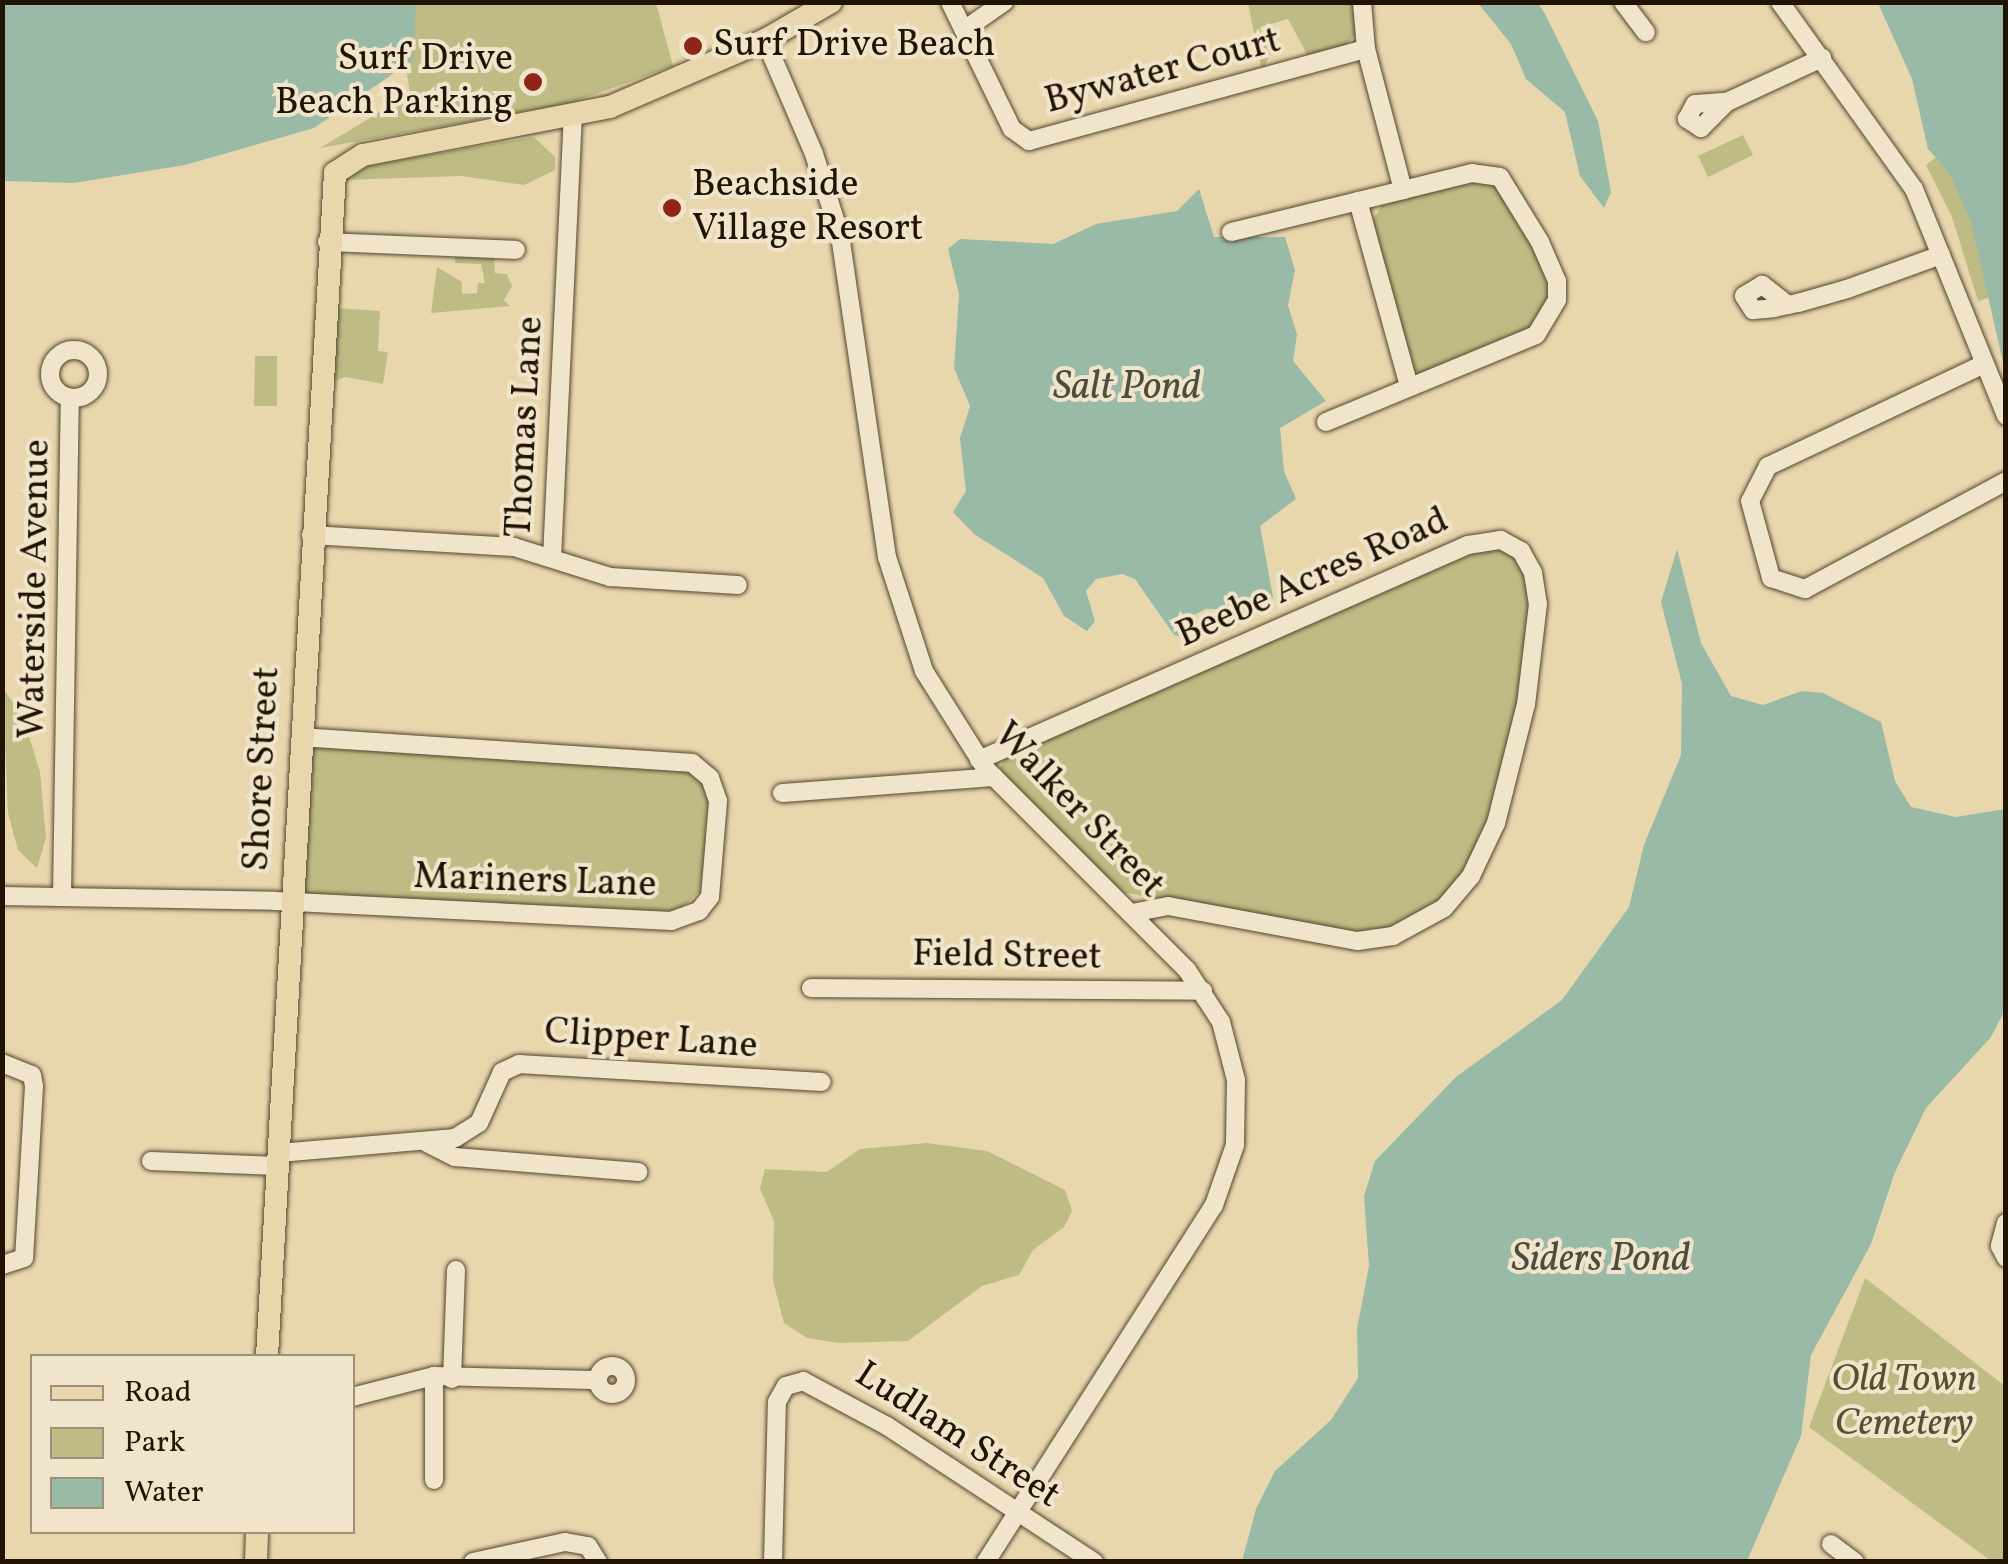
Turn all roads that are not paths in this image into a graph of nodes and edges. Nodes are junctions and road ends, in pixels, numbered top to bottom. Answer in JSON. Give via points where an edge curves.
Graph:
{"nodes":[{"id":1,"x":831,"y":2,"type":"edge"},
{"id":2,"x":950,"y":2,"type":"edge"},
{"id":3,"x":1004,"y":2,"type":"edge"},
{"id":4,"x":1362,"y":2,"type":"edge"},
{"id":5,"x":1623,"y":2,"type":"edge"},
{"id":6,"x":1780,"y":2,"type":"edge"},
{"id":7,"x":964,"y":30,"type":"junction"},
{"id":8,"x":1646,"y":32,"type":"dead end"},
{"id":9,"x":765,"y":40,"type":"junction"},
{"id":10,"x":1366,"y":49,"type":"junction"},
{"id":11,"x":1822,"y":58,"type":"junction"},
{"id":12,"x":1727,"y":102,"type":"dead end"},
{"id":13,"x":573,"y":118,"type":"junction"},
{"id":14,"x":1403,"y":190,"type":"junction"},
{"id":15,"x":1358,"y":201,"type":"junction"},
{"id":16,"x":1231,"y":232,"type":"dead end"},
{"id":17,"x":327,"y":242,"type":"junction"},
{"id":18,"x":516,"y":250,"type":"dead end"},
{"id":19,"x":1941,"y":255,"type":"junction"},
{"id":20,"x":1788,"y":305,"type":"dead end"},
{"id":21,"x":1982,"y":364,"type":"junction"},
{"id":22,"x":1409,"y":386,"type":"junction"},
{"id":23,"x":70,"y":403,"type":"dead end"},
{"id":24,"x":2006,"y":416,"type":"edge"},
{"id":25,"x":1326,"y":422,"type":"dead end"},
{"id":26,"x":2006,"y":481,"type":"edge"},
{"id":27,"x":311,"y":535,"type":"junction"},
{"id":28,"x":552,"y":558,"type":"junction"},
{"id":29,"x":738,"y":585,"type":"dead end"},
{"id":30,"x":301,"y":737,"type":"junction"},
{"id":31,"x":979,"y":760,"type":"junction"},
{"id":32,"x":994,"y":777,"type":"junction"},
{"id":33,"x":782,"y":792,"type":"dead end"},
{"id":34,"x":2,"y":896,"type":"edge"},
{"id":35,"x":62,"y":896,"type":"junction"},
{"id":36,"x":291,"y":902,"type":"junction"},
{"id":37,"x":1131,"y":913,"type":"junction"},
{"id":38,"x":811,"y":988,"type":"dead end"},
{"id":39,"x":1203,"y":990,"type":"junction"},
{"id":40,"x":2,"y":1063,"type":"edge"},
{"id":41,"x":821,"y":1082,"type":"dead end"},
{"id":42,"x":427,"y":1142,"type":"junction"},
{"id":43,"x":278,"y":1160,"type":"junction"},
{"id":44,"x":151,"y":1161,"type":"dead end"},
{"id":45,"x":638,"y":1172,"type":"dead end"},
{"id":46,"x":2003,"y":1231,"type":"edge"},
{"id":47,"x":2006,"y":1258,"type":"edge"},
{"id":48,"x":2,"y":1265,"type":"edge"},
{"id":49,"x":456,"y":1270,"type":"dead end"},
{"id":50,"x":267,"y":1354,"type":"edge"},
{"id":51,"x":443,"y":1378,"type":"junction"},
{"id":52,"x":593,"y":1380,"type":"dead end"},
{"id":53,"x":355,"y":1395,"type":"edge"},
{"id":54,"x":434,"y":1480,"type":"dead end"},
{"id":55,"x":1017,"y":1513,"type":"junction"},
{"id":56,"x":257,"y":1534,"type":"edge"},
{"id":57,"x":1832,"y":1544,"type":"dead end"},
{"id":58,"x":256,"y":1562,"type":"edge"},
{"id":59,"x":473,"y":1562,"type":"edge"},
{"id":60,"x":598,"y":1562,"type":"edge"},
{"id":61,"x":774,"y":1562,"type":"edge"},
{"id":62,"x":986,"y":1562,"type":"edge"},
{"id":63,"x":1094,"y":1562,"type":"edge"},
{"id":64,"x":1855,"y":1562,"type":"edge"}],
"edges":[{"from":1,"to":9,"type":"main road"},
{"from":2,"to":7,"type":"street","name":"Bywater Court"},
{"from":3,"to":7,"type":"street"},
{"from":4,"to":10,"type":"street"},
{"from":5,"to":8,"type":"street"},
{"from":6,"to":11,"type":"street"},
{"from":7,"to":10,"type":"street","name":"Bywater Court","via":[[1012,129],[1028,140]]},
{"from":9,"to":13,"type":"main road"},
{"from":9,"to":31,"type":"street","name":"Walker Street","via":[[840,235],[897,600],[932,686]]},
{"from":10,"to":14,"type":"street"},
{"from":11,"to":12,"type":"street"},
{"from":11,"to":19,"type":"street","via":[[1900,165]]},
{"from":13,"to":17,"type":"main road","name":"Shore Street","via":[[363,154],[340,167],[331,184]]},
{"from":13,"to":28,"type":"street","name":"Thomas Lane"},
{"from":14,"to":15,"type":"street"},
{"from":14,"to":22,"type":"street","via":[[1472,173],[1500,177],[1527,216],[1558,290],[1552,317],[1536,335]]},
{"from":15,"to":16,"type":"street"},
{"from":15,"to":22,"type":"street"},
{"from":17,"to":18,"type":"street"},
{"from":17,"to":27,"type":"main road","name":"Shore Street"},
{"from":19,"to":20,"type":"street"},
{"from":19,"to":21,"type":"street"},
{"from":21,"to":24,"type":"street"},
{"from":21,"to":26,"type":"street","via":[[1768,466],[1750,501],[1767,570],[1777,583],[1797,590]]},
{"from":22,"to":25,"type":"street"},
{"from":23,"to":35,"type":"street","name":"Waterside Avenue"},
{"from":27,"to":28,"type":"street","name":"Thomas Lane","via":[[501,546]]},
{"from":27,"to":30,"type":"main road","name":"Shore Street"},
{"from":28,"to":29,"type":"street","via":[[610,577]]},
{"from":30,"to":36,"type":"main road","name":"Shore Street"},
{"from":30,"to":36,"type":"street","name":"Mariners Lane","via":[[673,757],[710,778],[718,812],[710,897],[683,920]]},
{"from":31,"to":32,"type":"street","name":"Walker Street"},
{"from":31,"to":37,"type":"street","name":"Beebe Acres Road","via":[[1468,545],[1501,540],[1521,551],[1538,604],[1526,704],[1496,823],[1472,876],[1444,908],[1393,936],[1357,941],[1168,906]]},
{"from":32,"to":33,"type":"street"},
{"from":32,"to":37,"type":"street","name":"Walker Street"},
{"from":34,"to":35,"type":"street","name":"Mariners Lane"},
{"from":35,"to":36,"type":"street","name":"Mariners Lane"},
{"from":36,"to":43,"type":"main road","name":"Shore Street"},
{"from":37,"to":39,"type":"street","name":"Walker Street"},
{"from":38,"to":39,"type":"street","name":"Field Street"},
{"from":39,"to":55,"type":"street","name":"Walker Street","via":[[1221,1022],[1236,1080],[1236,1134],[1226,1177],[1186,1254]]},
{"from":40,"to":48,"type":"street","via":[[32,1075],[34,1086],[24,1258]]},
{"from":41,"to":42,"type":"street","name":"Clipper Lane","via":[[519,1064],[502,1072],[479,1123],[455,1138]]},
{"from":42,"to":43,"type":"street","name":"Clipper Lane","via":[[397,1139]]},
{"from":42,"to":45,"type":"street","via":[[455,1157]]},
{"from":43,"to":44,"type":"street","name":"Clipper Lane"},
{"from":43,"to":50,"type":"main road","name":"Shore Street"},
{"from":46,"to":47,"type":"street"},
{"from":49,"to":51,"type":"street"},
{"from":51,"to":52,"type":"street"},
{"from":51,"to":53,"type":"street"},
{"from":51,"to":54,"type":"street"},
{"from":55,"to":61,"type":"street","name":"Ludlam Street","via":[[817,1386],[797,1382],[782,1390]]},
{"from":55,"to":62,"type":"street","name":"Walker Street"},
{"from":55,"to":63,"type":"street","name":"Ludlam Street"},
{"from":56,"to":58,"type":"main road"},
{"from":57,"to":64,"type":"street"},
{"from":59,"to":60,"type":"street","via":[[565,1542],[588,1546]]}]}
